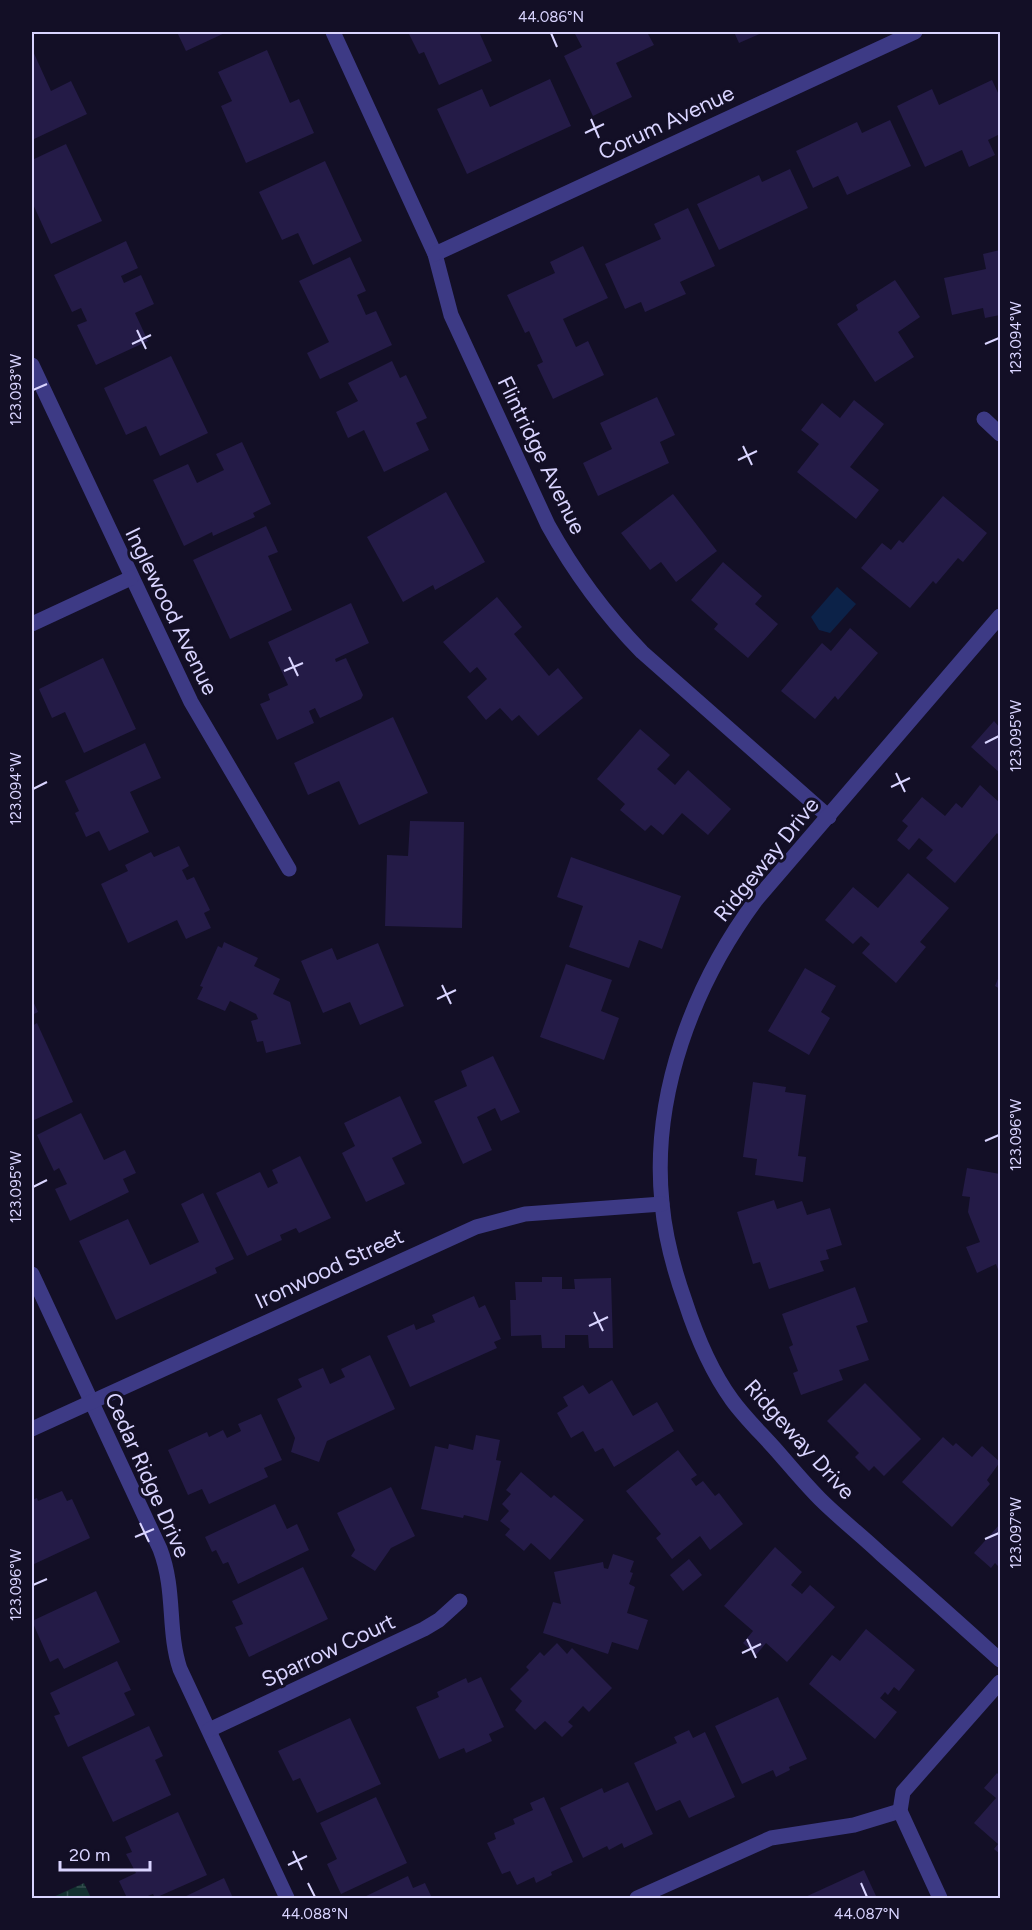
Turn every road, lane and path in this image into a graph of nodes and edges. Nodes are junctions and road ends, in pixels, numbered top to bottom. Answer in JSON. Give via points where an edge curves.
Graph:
{"nodes":[{"id":1,"x":333,"y":32,"type":"edge"},
{"id":2,"x":915,"y":32,"type":"edge"},
{"id":3,"x":435,"y":254,"type":"junction"},
{"id":4,"x":32,"y":365,"type":"edge"},
{"id":5,"x":984,"y":419,"type":"dead end"},
{"id":6,"x":1000,"y":434,"type":"edge"},
{"id":7,"x":131,"y":578,"type":"junction"},
{"id":8,"x":1000,"y":616,"type":"edge"},
{"id":9,"x":32,"y":624,"type":"edge"},
{"id":10,"x":829,"y":817,"type":"junction"},
{"id":11,"x":289,"y":869,"type":"dead end"},
{"id":12,"x":662,"y":1204,"type":"junction"},
{"id":13,"x":32,"y":1274,"type":"edge"},
{"id":14,"x":91,"y":1402,"type":"junction"},
{"id":15,"x":32,"y":1430,"type":"edge"},
{"id":16,"x":460,"y":1601,"type":"dead end"},
{"id":17,"x":1000,"y":1660,"type":"edge"},
{"id":18,"x":1000,"y":1682,"type":"edge"},
{"id":19,"x":209,"y":1730,"type":"junction"},
{"id":20,"x":900,"y":1812,"type":"junction"},
{"id":21,"x":286,"y":1899,"type":"edge"},
{"id":22,"x":637,"y":1899,"type":"edge"},
{"id":23,"x":940,"y":1899,"type":"edge"}],
"edges":[{"from":1,"to":3,"type":"street","name":"Flintridge Avenue"},
{"from":2,"to":3,"type":"street","name":"Corum Avenue"},
{"from":3,"to":10,"type":"street","name":"Flintridge Avenue","via":[[446,303],[460,336],[548,525],[589,591],[617,627],[668,677]]},
{"from":4,"to":7,"type":"street","name":"Inglewood Avenue"},
{"from":5,"to":6,"type":"street"},
{"from":7,"to":9,"type":"street"},
{"from":7,"to":11,"type":"street","name":"Inglewood Avenue","via":[[200,719]]},
{"from":8,"to":10,"type":"street","name":"Ridgeway Drive"},
{"from":10,"to":12,"type":"street","name":"Ridgeway Drive","via":[[742,919],[688,1024],[668,1095],[661,1152]]},
{"from":12,"to":14,"type":"street","name":"Ironwood Street","via":[[525,1215],[476,1227]]},
{"from":12,"to":17,"type":"street","name":"Ridgeway Drive","via":[[669,1247],[692,1324],[732,1400],[820,1499]]},
{"from":13,"to":14,"type":"street","name":"Cedar Ridge Drive"},
{"from":14,"to":15,"type":"street","name":"Ironwood Street"},
{"from":14,"to":19,"type":"street","name":"Cedar Ridge Drive","via":[[165,1562],[176,1658]]},
{"from":16,"to":19,"type":"street","name":"Sparrow Court","via":[[424,1629]]},
{"from":18,"to":20,"type":"street","via":[[903,1792]]},
{"from":19,"to":21,"type":"street","name":"Cedar Ridge Drive"},
{"from":20,"to":22,"type":"street","via":[[854,1825],[771,1838]]},
{"from":20,"to":23,"type":"street"}]}
